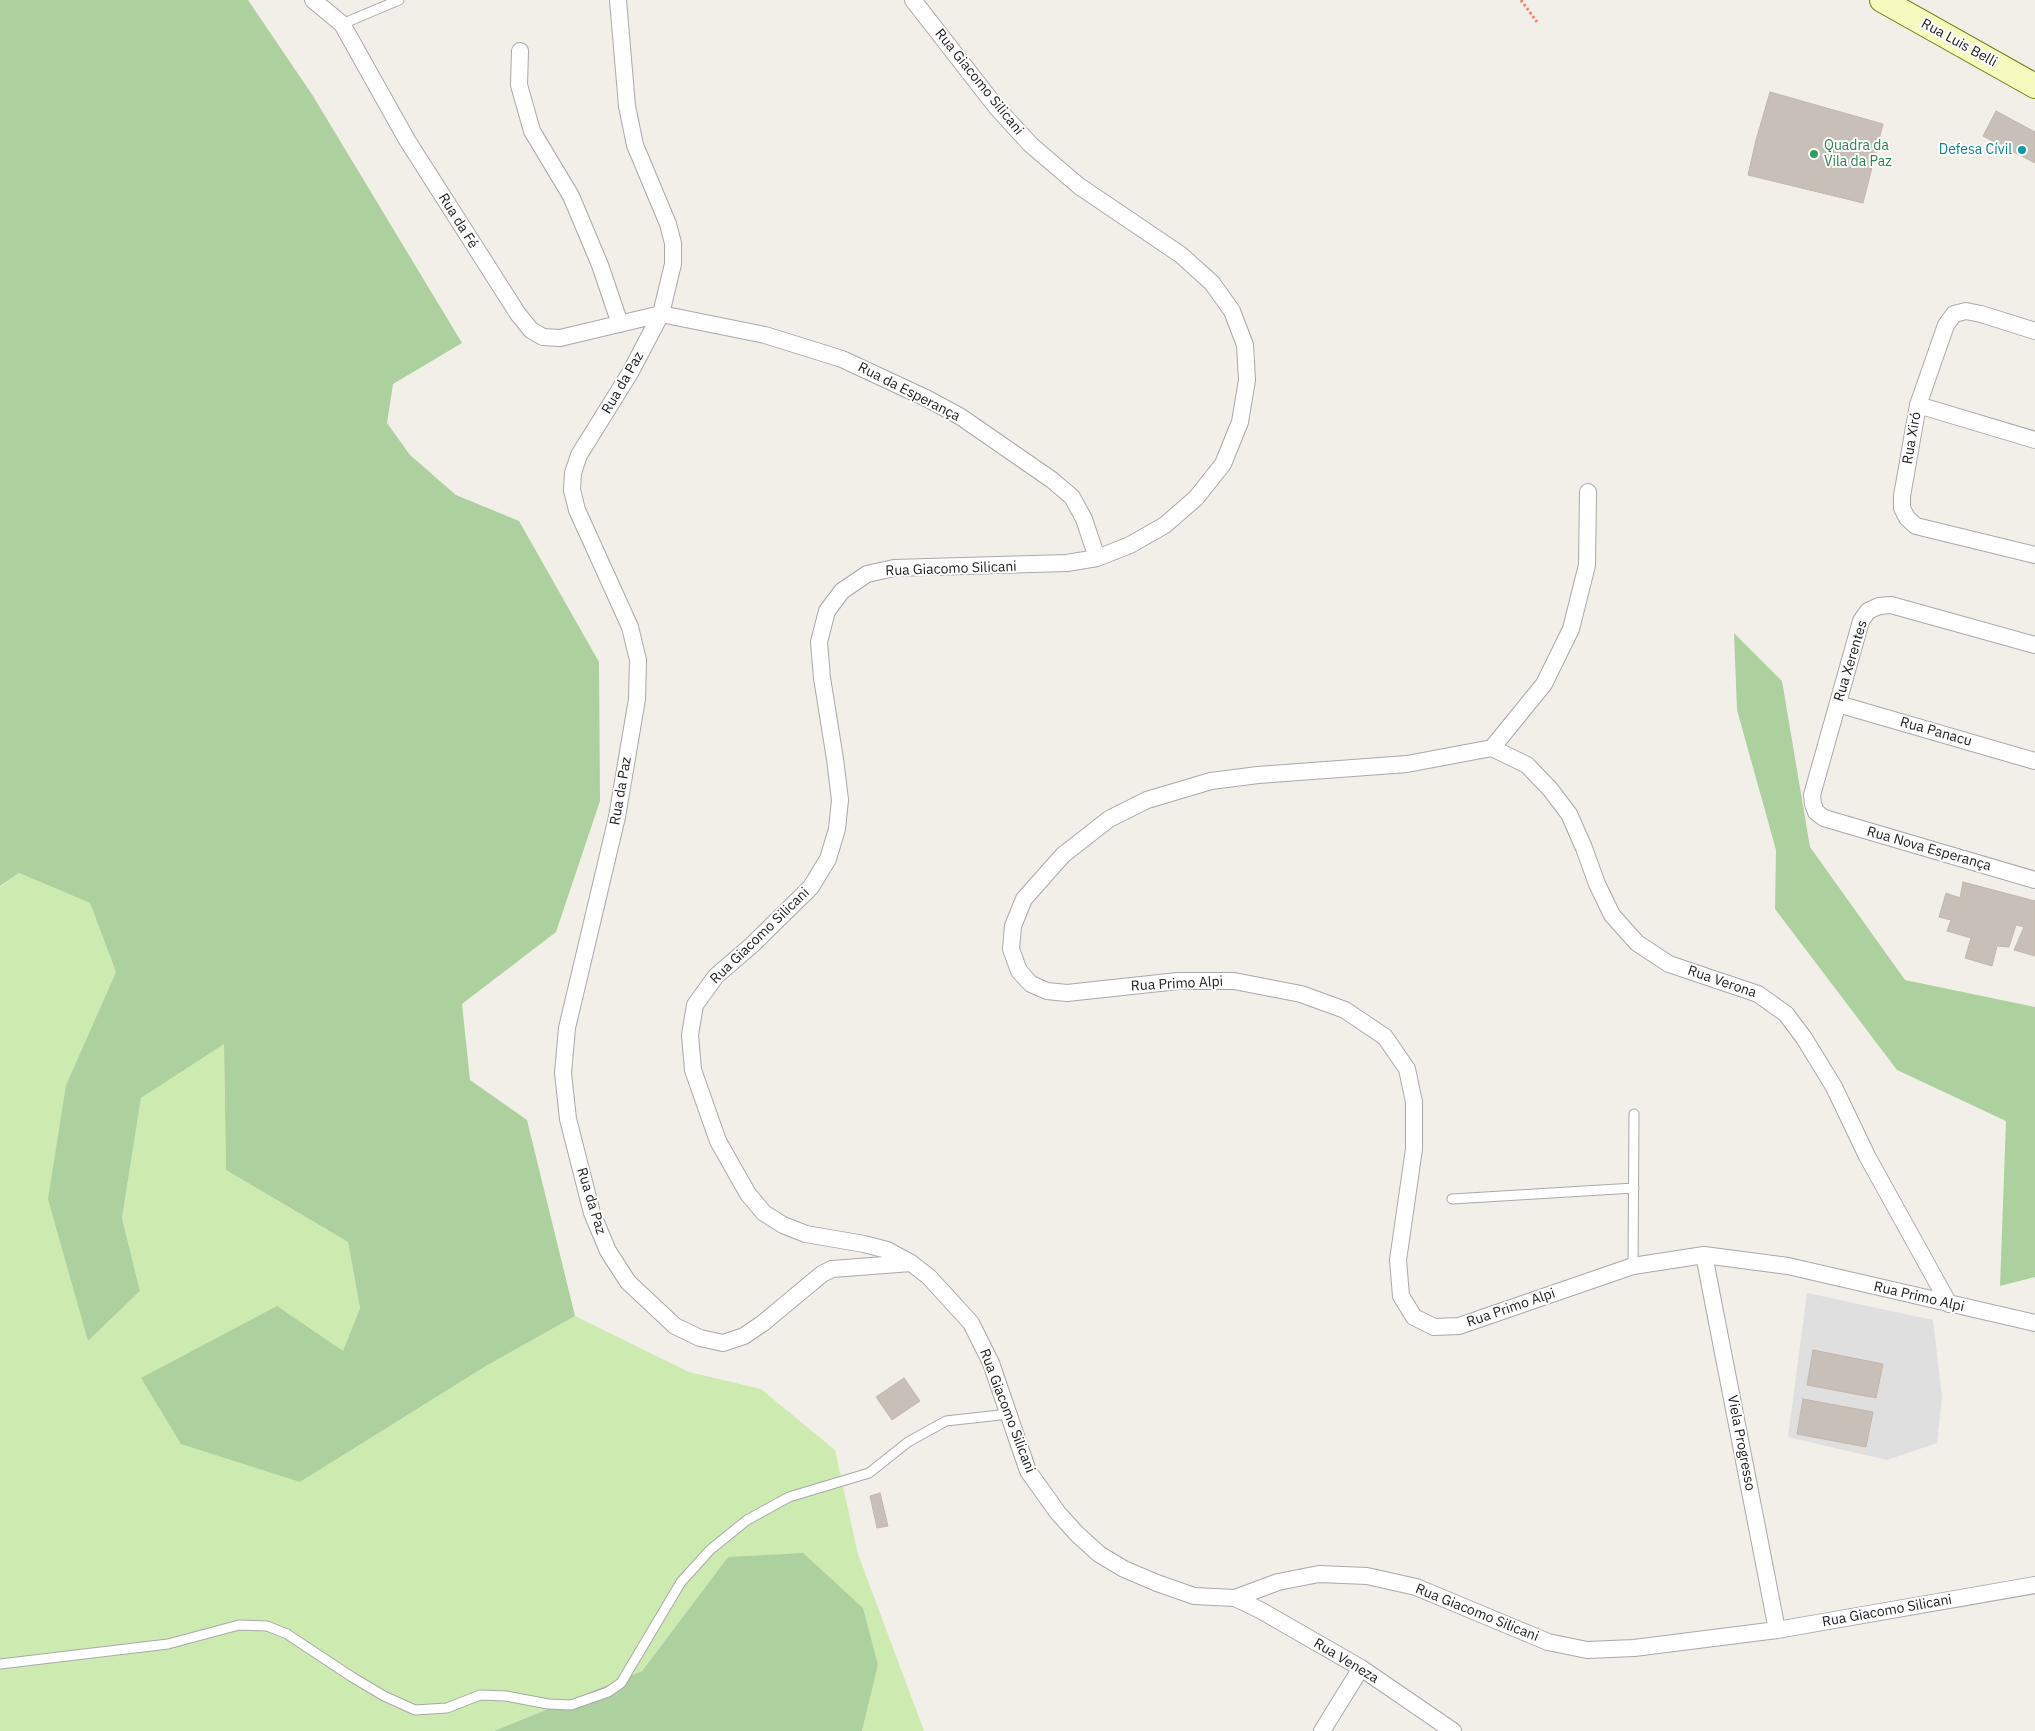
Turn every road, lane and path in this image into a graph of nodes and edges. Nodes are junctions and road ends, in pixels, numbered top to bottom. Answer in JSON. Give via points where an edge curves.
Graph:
{"nodes":[{"id":1,"x":313,"y":0,"type":"edge"},
{"id":2,"x":399,"y":0,"type":"edge"},
{"id":3,"x":618,"y":0,"type":"edge"},
{"id":4,"x":913,"y":0,"type":"edge"},
{"id":5,"x":1521,"y":0,"type":"edge"},
{"id":6,"x":1882,"y":0,"type":"edge"},
{"id":7,"x":1537,"y":22,"type":"dead end"},
{"id":8,"x":342,"y":24,"type":"junction"},
{"id":9,"x":520,"y":51,"type":"dead end"},
{"id":10,"x":2035,"y":86,"type":"edge"},
{"id":11,"x":661,"y":314,"type":"junction"},
{"id":12,"x":620,"y":324,"type":"junction"},
{"id":13,"x":2035,"y":331,"type":"edge"},
{"id":14,"x":1918,"y":404,"type":"junction"},
{"id":15,"x":2035,"y":440,"type":"edge"},
{"id":16,"x":1588,"y":492,"type":"dead end"},
{"id":17,"x":2035,"y":555,"type":"edge"},
{"id":18,"x":1097,"y":558,"type":"junction"},
{"id":19,"x":2035,"y":645,"type":"edge"},
{"id":20,"x":1838,"y":704,"type":"junction"},
{"id":21,"x":1492,"y":748,"type":"junction"},
{"id":22,"x":2035,"y":761,"type":"edge"},
{"id":23,"x":1824,"y":818,"type":"joint"},
{"id":24,"x":2035,"y":880,"type":"edge"},
{"id":25,"x":1634,"y":1114,"type":"dead end"},
{"id":26,"x":1634,"y":1188,"type":"junction"},
{"id":27,"x":1452,"y":1199,"type":"dead end"},
{"id":28,"x":1704,"y":1255,"type":"junction"},
{"id":29,"x":912,"y":1263,"type":"junction"},
{"id":30,"x":1633,"y":1266,"type":"junction"},
{"id":31,"x":1949,"y":1304,"type":"junction"},
{"id":32,"x":2035,"y":1323,"type":"edge"},
{"id":33,"x":1010,"y":1414,"type":"junction"},
{"id":34,"x":2035,"y":1585,"type":"edge"},
{"id":35,"x":1235,"y":1598,"type":"junction"},
{"id":36,"x":1778,"y":1630,"type":"junction"},
{"id":37,"x":0,"y":1664,"type":"edge"},
{"id":38,"x":1361,"y":1668,"type":"junction"},
{"id":39,"x":1322,"y":1731,"type":"edge"},
{"id":40,"x":1453,"y":1731,"type":"edge"}],
"edges":[{"from":1,"to":8,"type":"street","name":"Rua da Fé"},
{"from":2,"to":8,"type":"lane"},
{"from":3,"to":11,"type":"street","name":"Rua da Paz","via":[[627,106],[635,145],[673,243],[673,264]]},
{"from":4,"to":18,"type":"street","name":"Rua Giacomo Silicani","via":[[997,108],[1031,145],[1080,186],[1181,255],[1212,283],[1232,311],[1245,345],[1247,380],[1240,422],[1223,464],[1196,498],[1165,525],[1130,545]]},
{"from":5,"to":7,"type":"path"},
{"from":6,"to":10,"type":"street","name":"Rua Luis Belli"},
{"from":8,"to":12,"type":"street","name":"Rua da Fé","via":[[407,140],[531,330],[544,337],[560,338]]},
{"from":9,"to":12,"type":"street","via":[[519,84],[532,131],[571,196]]},
{"from":11,"to":12,"type":"street","name":"Rua da Fé"},
{"from":11,"to":18,"type":"street","name":"Rua da Esperança","via":[[765,335],[842,359],[961,417],[1052,480],[1072,498],[1084,519]]},
{"from":11,"to":29,"type":"street","name":"Rua da Paz","via":[[630,373],[579,456],[573,473],[572,490],[577,510],[630,627],[638,660],[637,699],[617,817],[567,1028],[563,1073],[568,1119],[592,1213],[608,1251],[628,1282],[675,1326],[700,1338],[723,1343],[744,1336],[832,1269]]},
{"from":13,"to":14,"type":"street","name":"Rua Xiró","via":[[1981,314],[1966,311],[1954,314],[1946,324]]},
{"from":14,"to":15,"type":"street"},
{"from":14,"to":17,"type":"street","name":"Rua Xiró","via":[[1902,496],[1902,508],[1907,518],[1916,526]]},
{"from":16,"to":21,"type":"street","via":[[1588,565],[1572,629],[1544,684]]},
{"from":18,"to":29,"type":"street","name":"Rua Giacomo Silicani","via":[[1068,563],[894,568],[867,574],[842,591],[827,611],[819,642],[840,800],[837,829],[828,859],[811,887],[716,976],[695,1005],[690,1034],[693,1070],[718,1141],[753,1200],[764,1213],[783,1225],[806,1234],[887,1250]]},
{"from":19,"to":20,"type":"street","name":"Rua Xerentes","via":[[1891,604],[1878,606],[1868,611],[1861,621]]},
{"from":20,"to":22,"type":"street","name":"Rua Panacu"},
{"from":20,"to":23,"type":"street","name":"Rua Xerentes","via":[[1812,794],[1816,812]]},
{"from":21,"to":30,"type":"street","name":"Rua Primo Alpi","via":[[1407,764],[1211,781],[1147,800],[1109,819],[1063,855],[1024,899],[1013,926],[1011,949],[1019,971],[1031,984],[1047,991],[1067,992],[1178,981],[1234,981],[1301,994],[1345,1010],[1385,1037],[1407,1069],[1414,1102],[1414,1149],[1398,1260],[1401,1296],[1414,1317],[1434,1327],[1459,1326]]},
{"from":21,"to":31,"type":"street","name":"Rua Verona","via":[[1527,765],[1569,814],[1596,884],[1612,914],[1637,943],[1669,964],[1758,994],[1786,1014],[1834,1087],[1867,1156]]},
{"from":23,"to":24,"type":"street","name":"Rua Nova Esperança"},
{"from":25,"to":26,"type":"lane"},
{"from":26,"to":27,"type":"lane"},
{"from":26,"to":30,"type":"lane"},
{"from":28,"to":30,"type":"street","name":"Rua Primo Alpi"},
{"from":28,"to":31,"type":"street","name":"Rua Primo Alpi","via":[[1788,1266]]},
{"from":28,"to":36,"type":"street","name":"Viela Progresso"},
{"from":29,"to":33,"type":"street","name":"Rua Giacomo Silicani","via":[[971,1323],[991,1363]]},
{"from":31,"to":32,"type":"street","name":"Rua Primo Alpi"},
{"from":33,"to":35,"type":"street","name":"Rua Giacomo Silicani","via":[[1028,1471],[1077,1534],[1099,1554],[1124,1570],[1194,1596]]},
{"from":33,"to":37,"type":"lane","via":[[946,1421],[908,1442],[869,1472],[789,1498],[747,1520],[710,1550],[681,1582],[621,1683],[608,1692],[571,1705],[480,1695],[446,1708],[415,1710],[352,1677],[288,1634],[267,1626],[239,1625],[168,1644]]},
{"from":34,"to":36,"type":"street","name":"Rua Giacomo Silicani"},
{"from":35,"to":36,"type":"street","name":"Rua Giacomo Silicani","via":[[1278,1582],[1319,1574],[1367,1576],[1416,1587],[1548,1642],[1587,1650],[1634,1648]]},
{"from":35,"to":38,"type":"street","name":"Rua Veneza"},
{"from":38,"to":39,"type":"street"},
{"from":38,"to":40,"type":"street","name":"Rua Veneza"}]}
